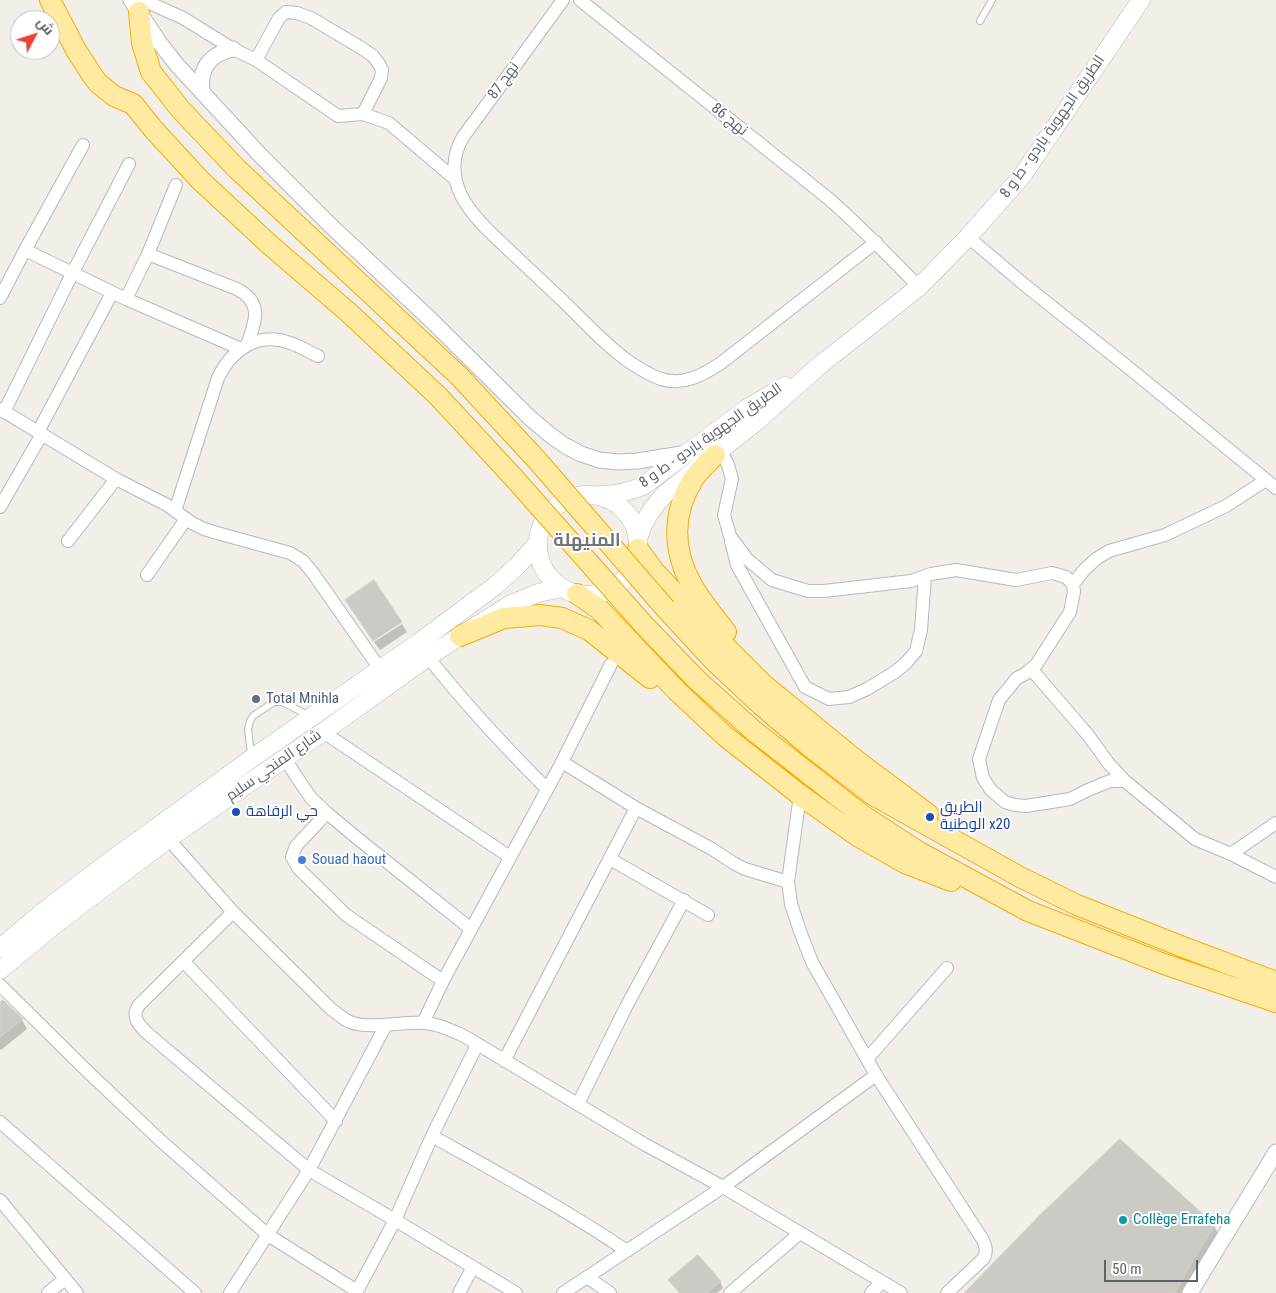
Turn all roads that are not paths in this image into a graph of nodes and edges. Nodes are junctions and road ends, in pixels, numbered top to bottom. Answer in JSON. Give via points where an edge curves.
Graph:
{"nodes":[{"id":1,"x":50,"y":0,"type":"edge"},
{"id":2,"x":563,"y":0,"type":"edge"},
{"id":3,"x":580,"y":0,"type":"edge"},
{"id":4,"x":992,"y":0,"type":"edge"},
{"id":5,"x":1137,"y":2,"type":"edge"},
{"id":6,"x":138,"y":4,"type":"edge"},
{"id":7,"x":980,"y":21,"type":"dead end"},
{"id":8,"x":233,"y":49,"type":"junction"},
{"id":9,"x":256,"y":60,"type":"junction"},
{"id":10,"x":202,"y":92,"type":"junction"},
{"id":11,"x":364,"y":114,"type":"junction"},
{"id":12,"x":83,"y":146,"type":"dead end"},
{"id":13,"x":129,"y":164,"type":"dead end"},
{"id":14,"x":456,"y":180,"type":"junction"},
{"id":15,"x":176,"y":185,"type":"dead end"},
{"id":16,"x":968,"y":237,"type":"junction"},
{"id":17,"x":876,"y":242,"type":"junction"},
{"id":18,"x":25,"y":250,"type":"junction"},
{"id":19,"x":148,"y":254,"type":"junction"},
{"id":20,"x":72,"y":274,"type":"junction"},
{"id":21,"x":919,"y":287,"type":"junction"},
{"id":22,"x":112,"y":293,"type":"junction"},
{"id":23,"x":0,"y":298,"type":"edge"},
{"id":24,"x":126,"y":299,"type":"junction"},
{"id":25,"x":244,"y":347,"type":"junction"},
{"id":26,"x":318,"y":356,"type":"dead end"},
{"id":27,"x":820,"y":364,"type":"junction"},
{"id":28,"x":2,"y":410,"type":"edge"},
{"id":29,"x":40,"y":433,"type":"junction"},
{"id":30,"x":688,"y":453,"type":"junction"},
{"id":31,"x":718,"y":453,"type":"junction"},
{"id":32,"x":116,"y":479,"type":"junction"},
{"id":33,"x":1271,"y":484,"type":"edge"},
{"id":34,"x":599,"y":495,"type":"junction"},
{"id":35,"x":0,"y":507,"type":"edge"},
{"id":36,"x":174,"y":511,"type":"junction"},
{"id":37,"x":186,"y":520,"type":"junction"},
{"id":38,"x":730,"y":536,"type":"junction"},
{"id":39,"x":68,"y":541,"type":"dead end"},
{"id":40,"x":538,"y":544,"type":"junction"},
{"id":41,"x":638,"y":544,"type":"junction"},
{"id":42,"x":147,"y":575,"type":"dead end"},
{"id":43,"x":925,"y":576,"type":"junction"},
{"id":44,"x":1073,"y":584,"type":"junction"},
{"id":45,"x":570,"y":591,"type":"junction"},
{"id":46,"x":460,"y":636,"type":"junction"},
{"id":47,"x":428,"y":657,"type":"junction"},
{"id":48,"x":611,"y":664,"type":"dead end"},
{"id":49,"x":380,"y":669,"type":"junction"},
{"id":50,"x":1032,"y":670,"type":"junction"},
{"id":51,"x":788,"y":704,"type":"junction"},
{"id":52,"x":312,"y":716,"type":"junction"},
{"id":53,"x":324,"y":732,"type":"junction"},
{"id":54,"x":726,"y":736,"type":"junction"},
{"id":55,"x":252,"y":759,"type":"junction"},
{"id":56,"x":285,"y":759,"type":"junction"},
{"id":57,"x":562,"y":762,"type":"junction"},
{"id":58,"x":1125,"y":781,"type":"junction"},
{"id":59,"x":547,"y":789,"type":"junction"},
{"id":60,"x":800,"y":795,"type":"junction"},
{"id":61,"x":636,"y":808,"type":"junction"},
{"id":62,"x":327,"y":813,"type":"junction"},
{"id":63,"x":1276,"y":823,"type":"edge"},
{"id":64,"x":163,"y":833,"type":"junction"},
{"id":65,"x":1231,"y":854,"type":"junction"},
{"id":66,"x":510,"y":857,"type":"junction"},
{"id":67,"x":610,"y":859,"type":"junction"},
{"id":68,"x":1020,"y":877,"type":"junction"},
{"id":69,"x":1276,"y":877,"type":"edge"},
{"id":70,"x":788,"y":882,"type":"junction"},
{"id":71,"x":684,"y":900,"type":"junction"},
{"id":72,"x":1028,"y":911,"type":"junction"},
{"id":73,"x":233,"y":912,"type":"junction"},
{"id":74,"x":708,"y":915,"type":"dead end"},
{"id":75,"x":471,"y":929,"type":"junction"},
{"id":76,"x":0,"y":948,"type":"edge"},
{"id":77,"x":184,"y":962,"type":"junction"},
{"id":78,"x":947,"y":968,"type":"dead end"},
{"id":79,"x":0,"y":970,"type":"edge"},
{"id":80,"x":443,"y":982,"type":"junction"},
{"id":81,"x":1276,"y":982,"type":"edge"},
{"id":82,"x":0,"y":986,"type":"edge"},
{"id":83,"x":1276,"y":1002,"type":"edge"},
{"id":84,"x":423,"y":1023,"type":"junction"},
{"id":85,"x":386,"y":1025,"type":"junction"},
{"id":86,"x":477,"y":1044,"type":"junction"},
{"id":87,"x":867,"y":1059,"type":"junction"},
{"id":88,"x":504,"y":1061,"type":"junction"},
{"id":89,"x":876,"y":1075,"type":"junction"},
{"id":90,"x":578,"y":1104,"type":"junction"},
{"id":91,"x":336,"y":1121,"type":"junction"},
{"id":92,"x":0,"y":1122,"type":"edge"},
{"id":93,"x":432,"y":1136,"type":"junction"},
{"id":94,"x":1276,"y":1152,"type":"edge"},
{"id":95,"x":309,"y":1170,"type":"junction"},
{"id":96,"x":723,"y":1187,"type":"junction"},
{"id":97,"x":0,"y":1200,"type":"edge"},
{"id":98,"x":395,"y":1220,"type":"junction"},
{"id":99,"x":800,"y":1233,"type":"junction"},
{"id":100,"x":268,"y":1235,"type":"junction"},
{"id":101,"x":627,"y":1251,"type":"junction"},
{"id":102,"x":473,"y":1267,"type":"junction"},
{"id":103,"x":587,"y":1277,"type":"junction"},
{"id":104,"x":65,"y":1279,"type":"junction"},
{"id":105,"x":882,"y":1282,"type":"junction"},
{"id":106,"x":356,"y":1292,"type":"edge"},
{"id":107,"x":48,"y":1293,"type":"edge"},
{"id":108,"x":77,"y":1293,"type":"edge"},
{"id":109,"x":195,"y":1293,"type":"edge"},
{"id":110,"x":230,"y":1293,"type":"edge"},
{"id":111,"x":459,"y":1293,"type":"edge"},
{"id":112,"x":516,"y":1293,"type":"edge"},
{"id":113,"x":563,"y":1293,"type":"edge"},
{"id":114,"x":610,"y":1293,"type":"edge"},
{"id":115,"x":730,"y":1293,"type":"edge"},
{"id":116,"x":871,"y":1293,"type":"edge"},
{"id":117,"x":901,"y":1293,"type":"edge"},
{"id":118,"x":948,"y":1293,"type":"edge"},
{"id":119,"x":1190,"y":1293,"type":"edge"}],
"edges":[{"from":1,"to":72,"type":"highway","bridge":true,"via":[[98,83],[114,96],[133,104],[200,180],[438,396],[697,680],[754,731],[862,815],[919,852]]},
{"from":2,"to":14,"type":"street","name":"نهج 87","via":[[463,137],[454,165]]},
{"from":3,"to":17,"type":"street","name":"نهج 86","via":[[829,199]]},
{"from":4,"to":7,"type":"lane"},
{"from":5,"to":16,"type":"main road","name":"الطريق الجهوية باردو - ط و 8","via":[[1022,176]]},
{"from":6,"to":8,"type":"street","via":[[183,18]]},
{"from":6,"to":10,"type":"street","via":[[159,42]]},
{"from":6,"to":68,"type":"highway","bridge":true,"via":[[142,43],[151,72],[181,110],[237,169],[459,376],[715,662],[808,745],[873,795]]},
{"from":8,"to":9,"type":"street"},
{"from":8,"to":10,"type":"street","via":[[210,60],[202,74]]},
{"from":9,"to":11,"type":"street","via":[[338,116]]},
{"from":9,"to":11,"type":"street","via":[[279,18],[286,12],[311,18],[363,49],[379,64],[382,78]]},
{"from":10,"to":30,"type":"street","via":[[317,213],[530,418],[564,445],[599,460],[618,462]]},
{"from":11,"to":14,"type":"street","via":[[389,123]]},
{"from":12,"to":18,"type":"street"},
{"from":13,"to":20,"type":"street"},
{"from":14,"to":17,"type":"street","via":[[468,207],[493,235],[609,344],[647,372],[673,381],[697,378],[721,363]]},
{"from":15,"to":19,"type":"street"},
{"from":16,"to":21,"type":"main road","name":"الطريق الجهوية باردو - ط و 8"},
{"from":16,"to":33,"type":"street"},
{"from":17,"to":21,"type":"street","name":"نهج 86"},
{"from":18,"to":20,"type":"street"},
{"from":18,"to":23,"type":"street"},
{"from":19,"to":24,"type":"street"},
{"from":19,"to":25,"type":"street","via":[[246,294],[256,310],[256,320]]},
{"from":20,"to":22,"type":"street"},
{"from":20,"to":28,"type":"street"},
{"from":21,"to":27,"type":"main road","name":"الطريق الجهوية باردو - ط و 8"},
{"from":22,"to":24,"type":"street"},
{"from":22,"to":29,"type":"street"},
{"from":24,"to":25,"type":"street"},
{"from":25,"to":26,"type":"street","via":[[277,340],[290,342]]},
{"from":25,"to":36,"type":"street","via":[[231,357],[218,378]]},
{"from":27,"to":30,"type":"main road","name":"الطريق الجهوية باردو - ط و 8","via":[[746,409]]},
{"from":27,"to":31,"type":"main road","name":"الطريق الجهوية باردو - ط و 8"},
{"from":28,"to":29,"type":"street"},
{"from":29,"to":32,"type":"street"},
{"from":29,"to":35,"type":"street"},
{"from":30,"to":34,"type":"main road","name":"الطريق الجهوية باردو - ط و 8","via":[[643,486],[629,492]]},
{"from":31,"to":38,"type":"street","via":[[728,465],[732,479],[724,515]]},
{"from":31,"to":41,"type":"main road","name":"الطريق الجهوية باردو - ط و 8","via":[[657,502],[642,526]]},
{"from":31,"to":51,"type":"highway","via":[[695,478],[680,507],[677,539],[682,563],[708,608],[742,653]]},
{"from":32,"to":36,"type":"street"},
{"from":32,"to":39,"type":"street"},
{"from":33,"to":44,"type":"street","via":[[1165,534],[1109,551],[1096,558]]},
{"from":34,"to":40,"type":"main road","via":[[571,497],[556,505],[545,518],[538,534]]},
{"from":34,"to":41,"type":"main road","via":[[625,511],[634,524]]},
{"from":36,"to":37,"type":"street"},
{"from":37,"to":42,"type":"street"},
{"from":37,"to":49,"type":"street","via":[[204,530],[290,553],[303,561]]},
{"from":38,"to":43,"type":"street","via":[[747,559],[772,580],[808,590],[911,581]]},
{"from":38,"to":43,"type":"street","via":[[737,566],[804,687],[829,699],[848,697],[866,689],[895,672],[916,651]]},
{"from":40,"to":45,"type":"main road","via":[[544,570],[552,580]]},
{"from":40,"to":49,"type":"main road","name":"شارع المنجي سليم","via":[[495,586]]},
{"from":41,"to":45,"type":"main road","via":[[635,563],[618,585],[591,595]]},
{"from":41,"to":51,"type":"highway","via":[[654,571],[707,628],[764,685]]},
{"from":43,"to":44,"type":"street","via":[[956,570],[1016,580],[1052,573],[1066,577]]},
{"from":44,"to":50,"type":"street","via":[[1070,612]]},
{"from":45,"to":46,"type":"main road","name":"شارع المنجي سليم","via":[[538,593],[511,604]]},
{"from":45,"to":54,"type":"highway","via":[[599,610],[677,691]]},
{"from":46,"to":47,"type":"main road","name":"شارع المنجي سليم"},
{"from":46,"to":54,"type":"highway","via":[[504,618],[540,615],[562,618],[589,630]]},
{"from":47,"to":53,"type":"main road","name":"شارع المنجي سليم"},
{"from":47,"to":59,"type":"street","via":[[486,727]]},
{"from":48,"to":57,"type":"street"},
{"from":49,"to":52,"type":"main road","name":"شارع المنجي سليم"},
{"from":50,"to":58,"type":"street"},
{"from":50,"to":58,"type":"street","via":[[1017,678],[1000,700],[979,759],[983,778],[991,790],[1006,802],[1026,806],[1070,799],[1110,781]]},
{"from":51,"to":68,"type":"highway","via":[[857,761],[963,840]]},
{"from":52,"to":55,"type":"main road","name":"شارع المنجي سليم"},
{"from":52,"to":55,"type":"lane","via":[[282,702],[274,702],[253,716],[248,729]]},
{"from":53,"to":56,"type":"main road","name":"شارع المنجي سليم"},
{"from":53,"to":66,"type":"street"},
{"from":54,"to":60,"type":"highway"},
{"from":55,"to":64,"type":"main road","name":"شارع المنجي سليم"},
{"from":56,"to":62,"type":"street","via":[[311,798]]},
{"from":56,"to":64,"type":"main road","name":"شارع المنجي سليم"},
{"from":57,"to":59,"type":"street"},
{"from":57,"to":61,"type":"street"},
{"from":58,"to":65,"type":"street","via":[[1195,838]]},
{"from":59,"to":66,"type":"street"},
{"from":60,"to":70,"type":"street"},
{"from":60,"to":72,"type":"highway","via":[[858,837],[905,863]]},
{"from":61,"to":67,"type":"street"},
{"from":61,"to":70,"type":"street","via":[[745,869]]},
{"from":62,"to":75,"type":"street"},
{"from":62,"to":80,"type":"street","via":[[296,846],[293,861],[346,915]]},
{"from":63,"to":65,"type":"street"},
{"from":64,"to":73,"type":"street"},
{"from":64,"to":76,"type":"main road","name":"شارع المنجي سليم","via":[[44,911]]},
{"from":64,"to":79,"type":"main road","name":"شارع المنجي سليم"},
{"from":65,"to":69,"type":"street"},
{"from":66,"to":75,"type":"street"},
{"from":67,"to":71,"type":"street"},
{"from":67,"to":88,"type":"street"},
{"from":68,"to":81,"type":"highway","via":[[1077,904]]},
{"from":70,"to":87,"type":"street","via":[[791,904],[812,962]]},
{"from":71,"to":74,"type":"street"},
{"from":71,"to":90,"type":"street"},
{"from":72,"to":83,"type":"highway","via":[[1164,964]]},
{"from":73,"to":77,"type":"street"},
{"from":73,"to":85,"type":"street","via":[[342,1018],[361,1024]]},
{"from":75,"to":80,"type":"street"},
{"from":77,"to":91,"type":"street"},
{"from":77,"to":95,"type":"street","via":[[139,1005],[135,1015],[140,1026]]},
{"from":78,"to":87,"type":"street"},
{"from":80,"to":84,"type":"street"},
{"from":82,"to":100,"type":"street","via":[[161,1141]]},
{"from":84,"to":85,"type":"street"},
{"from":84,"to":86,"type":"street","via":[[451,1030]]},
{"from":85,"to":91,"type":"street"},
{"from":86,"to":88,"type":"street"},
{"from":86,"to":93,"type":"street"},
{"from":87,"to":89,"type":"street"},
{"from":88,"to":90,"type":"street"},
{"from":89,"to":96,"type":"street"},
{"from":89,"to":118,"type":"street","via":[[986,1247],[984,1258]]},
{"from":90,"to":96,"type":"street"},
{"from":91,"to":95,"type":"street"},
{"from":92,"to":109,"type":"street"},
{"from":93,"to":98,"type":"street"},
{"from":93,"to":101,"type":"street","via":[[534,1193]]},
{"from":94,"to":119,"type":"street"},
{"from":95,"to":98,"type":"street"},
{"from":95,"to":100,"type":"street"},
{"from":96,"to":99,"type":"street"},
{"from":96,"to":101,"type":"street"},
{"from":97,"to":104,"type":"street"},
{"from":98,"to":102,"type":"street"},
{"from":98,"to":106,"type":"street"},
{"from":99,"to":105,"type":"street"},
{"from":99,"to":115,"type":"street"},
{"from":100,"to":106,"type":"street"},
{"from":100,"to":110,"type":"street"},
{"from":101,"to":103,"type":"street"},
{"from":102,"to":111,"type":"street"},
{"from":102,"to":112,"type":"street"},
{"from":103,"to":113,"type":"street"},
{"from":103,"to":114,"type":"street"},
{"from":104,"to":107,"type":"street"},
{"from":104,"to":108,"type":"street"},
{"from":105,"to":116,"type":"street"},
{"from":105,"to":117,"type":"street"}]}
